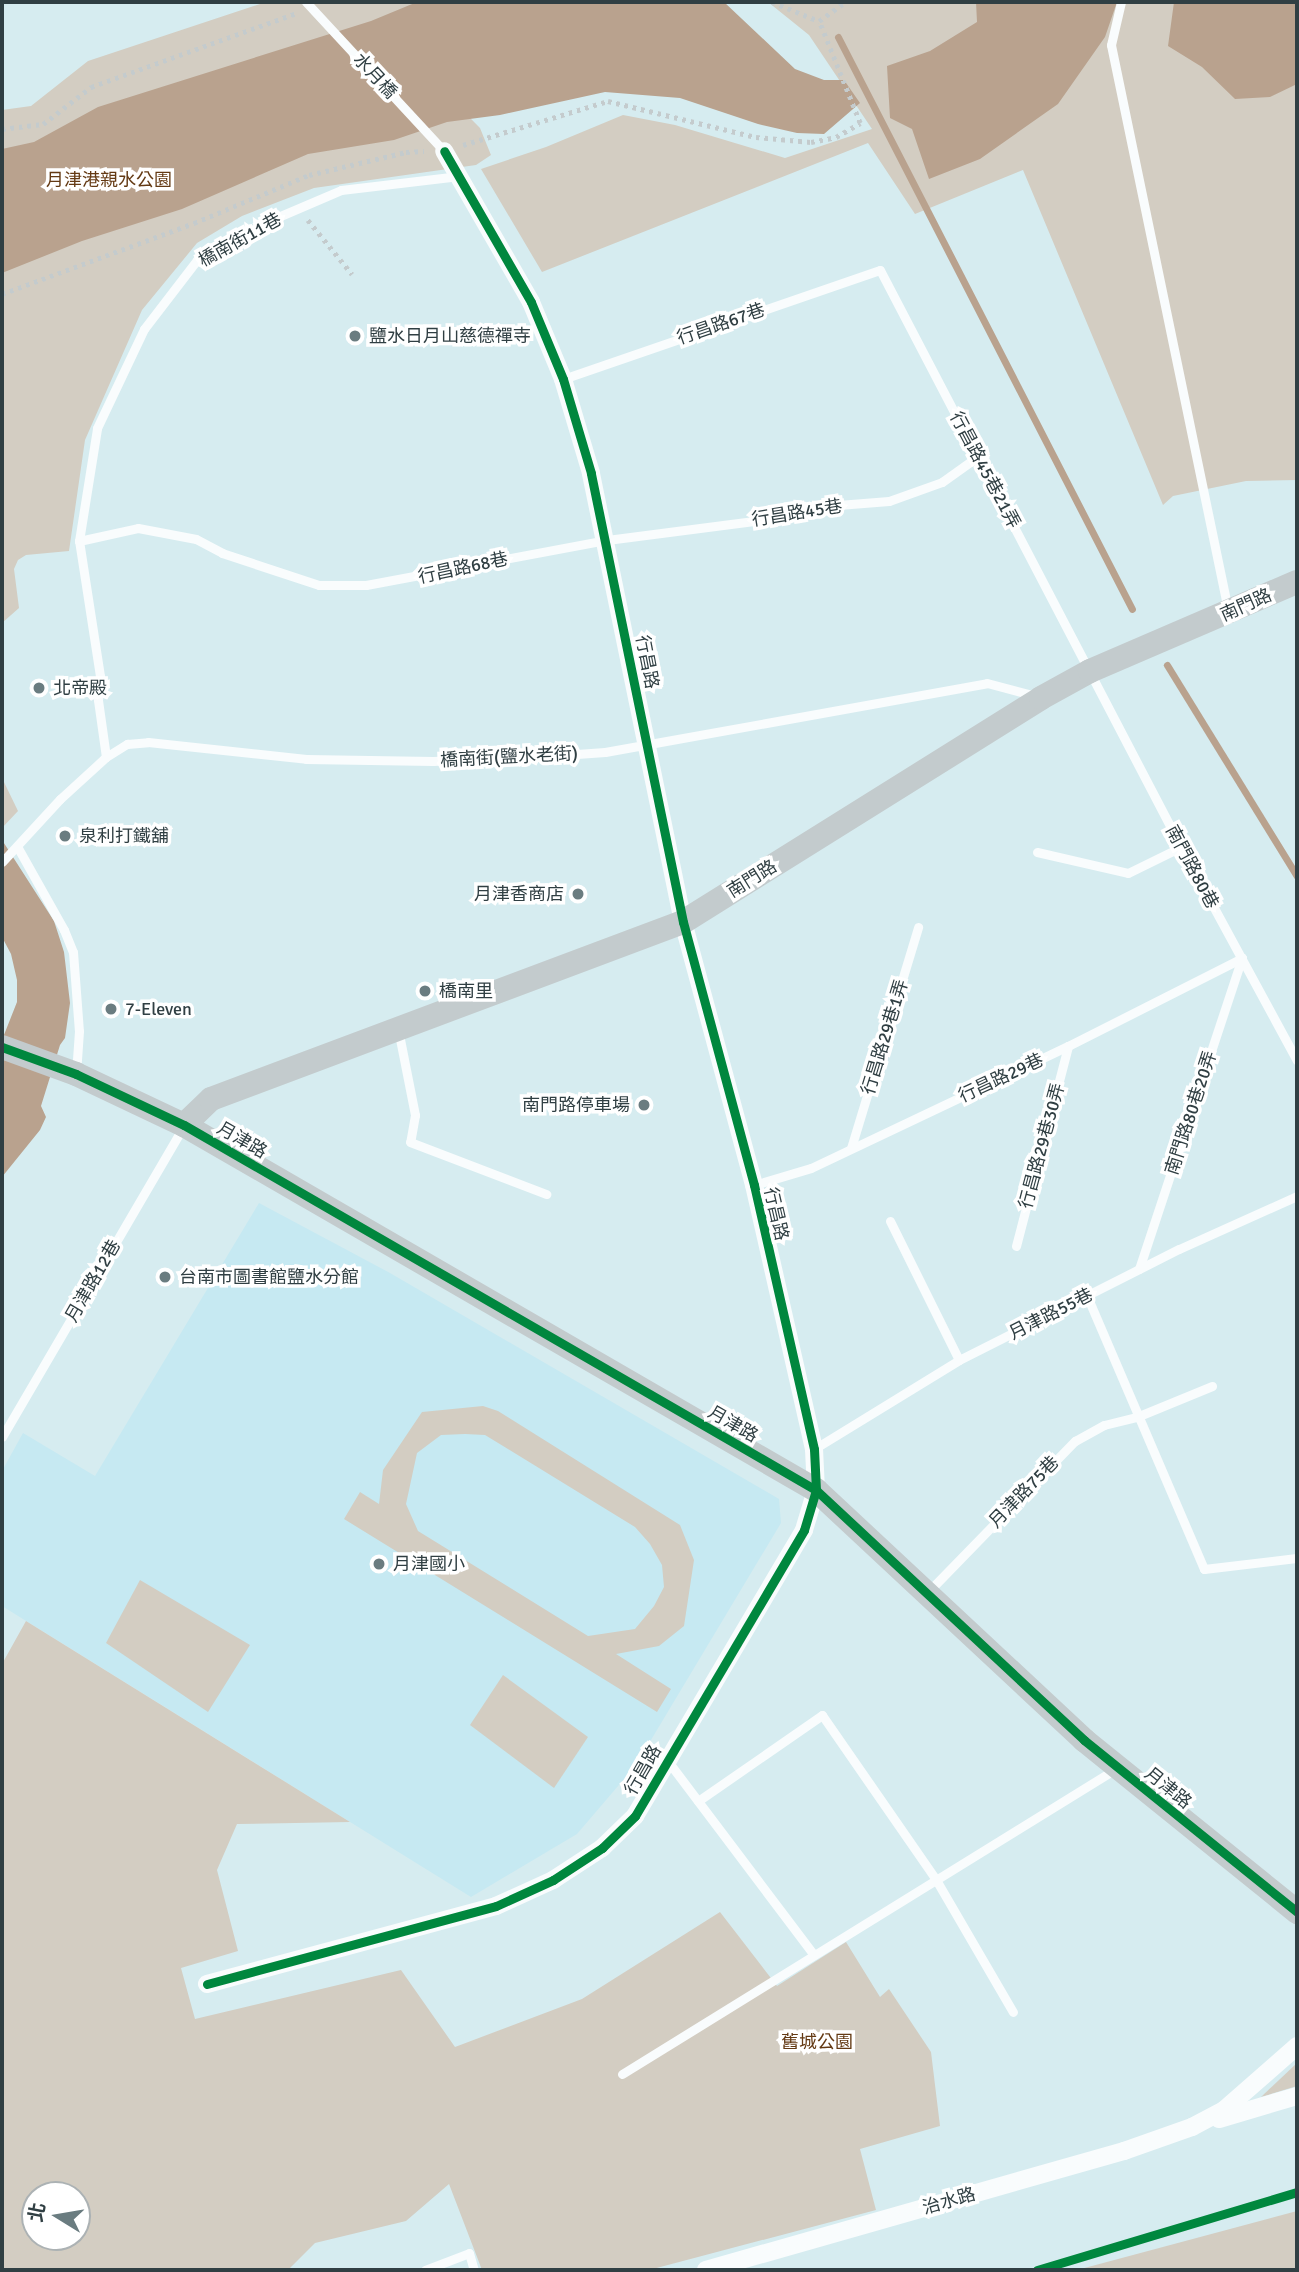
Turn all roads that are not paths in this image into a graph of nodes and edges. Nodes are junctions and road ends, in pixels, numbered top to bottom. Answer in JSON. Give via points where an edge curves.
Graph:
{"nodes":[{"id":1,"x":1121,"y":2,"type":"edge"},
{"id":2,"x":309,"y":5,"type":"edge"},
{"id":3,"x":444,"y":151,"type":"joint"},
{"id":4,"x":459,"y":176,"type":"junction"},
{"id":5,"x":880,"y":270,"type":"joint"},
{"id":6,"x":563,"y":379,"type":"junction"},
{"id":7,"x":977,"y":457,"type":"junction"},
{"id":8,"x":607,"y":540,"type":"junction"},
{"id":9,"x":79,"y":541,"type":"junction"},
{"id":10,"x":1297,"y":582,"type":"edge"},
{"id":11,"x":1228,"y":614,"type":"junction"},
{"id":12,"x":1090,"y":671,"type":"junction"},
{"id":13,"x":1041,"y":698,"type":"junction"},
{"id":14,"x":647,"y":743,"type":"junction"},
{"id":15,"x":106,"y":757,"type":"junction"},
{"id":16,"x":1181,"y":847,"type":"junction"},
{"id":17,"x":16,"y":850,"type":"junction"},
{"id":18,"x":1037,"y":852,"type":"dead end"},
{"id":19,"x":2,"y":862,"type":"edge"},
{"id":20,"x":684,"y":922,"type":"junction"},
{"id":21,"x":918,"y":927,"type":"dead end"},
{"id":22,"x":1242,"y":958,"type":"junction"},
{"id":23,"x":398,"y":1029,"type":"junction"},
{"id":24,"x":1068,"y":1046,"type":"junction"},
{"id":25,"x":2,"y":1047,"type":"edge"},
{"id":26,"x":1297,"y":1061,"type":"edge"},
{"id":27,"x":76,"y":1074,"type":"junction"},
{"id":28,"x":184,"y":1125,"type":"junction"},
{"id":29,"x":852,"y":1148,"type":"junction"},
{"id":30,"x":754,"y":1185,"type":"junction"},
{"id":31,"x":546,"y":1194,"type":"dead end"},
{"id":32,"x":1297,"y":1196,"type":"edge"},
{"id":33,"x":890,"y":1221,"type":"dead end"},
{"id":34,"x":1016,"y":1246,"type":"dead end"},
{"id":35,"x":1139,"y":1269,"type":"junction"},
{"id":36,"x":1087,"y":1296,"type":"junction"},
{"id":37,"x":960,"y":1360,"type":"junction"},
{"id":38,"x":1212,"y":1386,"type":"dead end"},
{"id":39,"x":1139,"y":1416,"type":"junction"},
{"id":40,"x":2,"y":1437,"type":"edge"},
{"id":41,"x":814,"y":1449,"type":"junction"},
{"id":42,"x":816,"y":1490,"type":"junction"},
{"id":43,"x":1296,"y":1558,"type":"edge"},
{"id":44,"x":927,"y":1594,"type":"junction"},
{"id":45,"x":667,"y":1760,"type":"junction"},
{"id":46,"x":1117,"y":1768,"type":"junction"},
{"id":47,"x":698,"y":1801,"type":"junction"},
{"id":48,"x":934,"y":1878,"type":"junction"},
{"id":49,"x":1297,"y":1912,"type":"edge"},
{"id":50,"x":814,"y":1954,"type":"junction"},
{"id":51,"x":207,"y":1984,"type":"dead end"},
{"id":52,"x":1013,"y":2012,"type":"dead end"},
{"id":53,"x":1297,"y":2046,"type":"edge"},
{"id":54,"x":622,"y":2074,"type":"dead end"},
{"id":55,"x":1297,"y":2096,"type":"edge"},
{"id":56,"x":1192,"y":2127,"type":"junction"},
{"id":57,"x":425,"y":2270,"type":"edge"},
{"id":58,"x":474,"y":2270,"type":"edge"},
{"id":59,"x":705,"y":2270,"type":"edge"}],
"edges":[{"from":1,"to":11,"type":"lane","via":[[1111,45]]},
{"from":2,"to":3,"type":"lane","name":"水月橋"},
{"from":3,"to":4,"type":"street","name":"行昌路"},
{"from":4,"to":6,"type":"street","name":"行昌路","via":[[531,302]]},
{"from":4,"to":9,"type":"lane","name":"橋南街11巷","via":[[341,190],[197,260],[144,328],[97,428]]},
{"from":5,"to":6,"type":"lane","name":"行昌路67巷"},
{"from":5,"to":7,"type":"lane","name":"行昌路45巷21弄"},
{"from":6,"to":8,"type":"street","name":"行昌路"},
{"from":7,"to":8,"type":"lane","name":"行昌路45巷","via":[[942,482],[889,501],[813,507],[761,520]]},
{"from":7,"to":12,"type":"lane","name":"行昌路45巷21弄"},
{"from":8,"to":9,"type":"lane","name":"行昌路68巷","via":[[366,586],[319,585],[222,553],[196,539],[138,528]]},
{"from":8,"to":14,"type":"street","name":"行昌路"},
{"from":9,"to":15,"type":"lane","name":"橋南街11巷","via":[[100,676],[97,701]]},
{"from":10,"to":11,"type":"street","name":"南門路"},
{"from":11,"to":12,"type":"street","name":"南門路"},
{"from":12,"to":13,"type":"street","name":"南門路"},
{"from":12,"to":16,"type":"lane","name":"南門路80巷"},
{"from":13,"to":14,"type":"lane","name":"橋南街(鹽水老街)","via":[[987,683]]},
{"from":13,"to":20,"type":"street","name":"南門路"},
{"from":14,"to":15,"type":"lane","name":"橋南街(鹽水老街)","via":[[605,751],[433,761],[306,759],[148,742],[127,744]]},
{"from":14,"to":20,"type":"street","name":"行昌路"},
{"from":15,"to":17,"type":"lane","name":"橋南街(鹽水老街)","via":[[60,799]]},
{"from":16,"to":18,"type":"lane","via":[[1128,873]]},
{"from":16,"to":22,"type":"lane","name":"南門路80巷"},
{"from":17,"to":19,"type":"lane","name":"橋南街(鹽水老街)"},
{"from":17,"to":27,"type":"lane","via":[[73,952],[79,1031]]},
{"from":20,"to":23,"type":"street","name":"南門路"},
{"from":20,"to":30,"type":"street","name":"行昌路"},
{"from":21,"to":29,"type":"lane","name":"行昌路29巷1弄"},
{"from":22,"to":24,"type":"lane","name":"行昌路29巷"},
{"from":22,"to":26,"type":"lane","name":"南門路80巷"},
{"from":22,"to":35,"type":"lane","name":"南門路80巷20弄"},
{"from":23,"to":28,"type":"street","name":"南門路","via":[[211,1099]]},
{"from":23,"to":31,"type":"lane","via":[[415,1115],[410,1142]]},
{"from":24,"to":29,"type":"lane","name":"行昌路29巷"},
{"from":24,"to":34,"type":"lane","name":"行昌路29巷30弄"},
{"from":25,"to":27,"type":"street","name":"月津路"},
{"from":27,"to":28,"type":"street","name":"月津路"},
{"from":28,"to":40,"type":"lane","name":"月津路12巷"},
{"from":28,"to":42,"type":"street","name":"月津路"},
{"from":29,"to":30,"type":"lane","name":"行昌路29巷","via":[[811,1168]]},
{"from":30,"to":41,"type":"street","name":"行昌路"},
{"from":32,"to":35,"type":"lane","name":"月津路55巷"},
{"from":33,"to":37,"type":"lane"},
{"from":35,"to":36,"type":"lane","name":"月津路55巷"},
{"from":36,"to":37,"type":"lane","name":"月津路55巷"},
{"from":36,"to":39,"type":"lane"},
{"from":37,"to":41,"type":"lane","name":"月津路55巷"},
{"from":38,"to":39,"type":"lane","name":"月津路75巷"},
{"from":39,"to":43,"type":"lane","via":[[1204,1569]]},
{"from":39,"to":44,"type":"lane","name":"月津路75巷","via":[[1104,1425],[1074,1441]]},
{"from":41,"to":42,"type":"street","name":"行昌路"},
{"from":42,"to":44,"type":"street","name":"月津路"},
{"from":42,"to":45,"type":"street","name":"行昌路","via":[[804,1530]]},
{"from":44,"to":46,"type":"street","name":"月津路"},
{"from":45,"to":47,"type":"lane"},
{"from":45,"to":51,"type":"street","name":"行昌路","via":[[635,1816],[602,1848],[553,1880],[496,1906]]},
{"from":46,"to":48,"type":"lane"},
{"from":46,"to":49,"type":"street","name":"月津路"},
{"from":47,"to":48,"type":"lane","via":[[822,1715]]},
{"from":47,"to":50,"type":"lane"},
{"from":48,"to":50,"type":"lane"},
{"from":48,"to":52,"type":"lane"},
{"from":50,"to":54,"type":"lane"},
{"from":53,"to":56,"type":"street","name":"治水路","via":[[1224,2110]]},
{"from":55,"to":56,"type":"street","name":"治水路"},
{"from":56,"to":59,"type":"street","name":"治水路","via":[[1124,2151]]},
{"from":57,"to":58,"type":"lane","via":[[468,2253]]}]}
